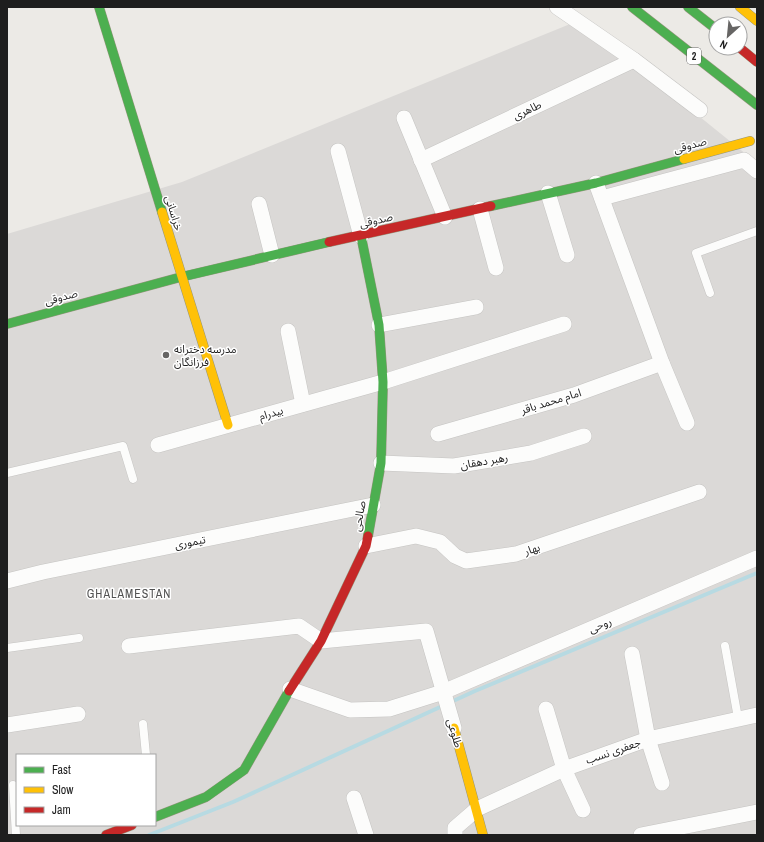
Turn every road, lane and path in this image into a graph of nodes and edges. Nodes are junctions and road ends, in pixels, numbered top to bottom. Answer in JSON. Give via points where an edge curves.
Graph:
{"nodes":[{"id":1,"x":99,"y":7,"type":"edge"},
{"id":2,"x":557,"y":7,"type":"edge"},
{"id":3,"x":632,"y":7,"type":"edge"},
{"id":4,"x":688,"y":7,"type":"edge"},
{"id":5,"x":740,"y":7,"type":"edge"},
{"id":6,"x":757,"y":21,"type":"edge"},
{"id":7,"x":708,"y":23,"type":"edge"},
{"id":8,"x":748,"y":55,"type":"edge"},
{"id":9,"x":634,"y":60,"type":"junction"},
{"id":10,"x":757,"y":62,"type":"edge"},
{"id":11,"x":757,"y":105,"type":"edge"},
{"id":12,"x":700,"y":110,"type":"dead end"},
{"id":13,"x":404,"y":118,"type":"dead end"},
{"id":14,"x":750,"y":141,"type":"dead end"},
{"id":15,"x":338,"y":151,"type":"dead end"},
{"id":16,"x":421,"y":160,"type":"junction"},
{"id":17,"x":757,"y":171,"type":"edge"},
{"id":18,"x":596,"y":183,"type":"junction"},
{"id":19,"x":548,"y":193,"type":"junction"},
{"id":20,"x":602,"y":198,"type":"junction"},
{"id":21,"x":259,"y":204,"type":"dead end"},
{"id":22,"x":480,"y":209,"type":"junction"},
{"id":23,"x":445,"y":217,"type":"junction"},
{"id":24,"x":757,"y":231,"type":"edge"},
{"id":25,"x":361,"y":236,"type":"junction"},
{"id":26,"x":272,"y":255,"type":"junction"},
{"id":27,"x":567,"y":255,"type":"dead end"},
{"id":28,"x":496,"y":268,"type":"dead end"},
{"id":29,"x":181,"y":277,"type":"junction"},
{"id":30,"x":710,"y":293,"type":"dead end"},
{"id":31,"x":476,"y":307,"type":"dead end"},
{"id":32,"x":7,"y":324,"type":"edge"},
{"id":33,"x":564,"y":324,"type":"dead end"},
{"id":34,"x":378,"y":325,"type":"junction"},
{"id":35,"x":288,"y":331,"type":"dead end"},
{"id":36,"x":662,"y":363,"type":"junction"},
{"id":37,"x":384,"y":382,"type":"junction"},
{"id":38,"x":303,"y":404,"type":"junction"},
{"id":39,"x":687,"y":424,"type":"dead end"},
{"id":40,"x":228,"y":425,"type":"junction"},
{"id":41,"x":438,"y":434,"type":"dead end"},
{"id":42,"x":584,"y":436,"type":"dead end"},
{"id":43,"x":158,"y":445,"type":"dead end"},
{"id":44,"x":381,"y":462,"type":"junction"},
{"id":45,"x":7,"y":473,"type":"edge"},
{"id":46,"x":133,"y":479,"type":"dead end"},
{"id":47,"x":699,"y":492,"type":"dead end"},
{"id":48,"x":373,"y":506,"type":"junction"},
{"id":49,"x":366,"y":546,"type":"junction"},
{"id":50,"x":757,"y":558,"type":"edge"},
{"id":51,"x":7,"y":581,"type":"edge"},
{"id":52,"x":79,"y":638,"type":"dead end"},
{"id":53,"x":321,"y":641,"type":"junction"},
{"id":54,"x":129,"y":646,"type":"dead end"},
{"id":55,"x":724,"y":646,"type":"dead end"},
{"id":56,"x":7,"y":648,"type":"edge"},
{"id":57,"x":632,"y":654,"type":"dead end"},
{"id":58,"x":290,"y":689,"type":"junction"},
{"id":59,"x":443,"y":692,"type":"junction"},
{"id":60,"x":546,"y":709,"type":"dead end"},
{"id":61,"x":78,"y":714,"type":"dead end"},
{"id":62,"x":757,"y":715,"type":"edge"},
{"id":63,"x":738,"y":718,"type":"junction"},
{"id":64,"x":143,"y":724,"type":"dead end"},
{"id":65,"x":7,"y":725,"type":"edge"},
{"id":66,"x":454,"y":728,"type":"joint"},
{"id":67,"x":648,"y":739,"type":"junction"},
{"id":68,"x":146,"y":754,"type":"edge"},
{"id":69,"x":564,"y":769,"type":"junction"},
{"id":70,"x":662,"y":782,"type":"dead end"},
{"id":71,"x":13,"y":785,"type":"dead end"},
{"id":72,"x":354,"y":798,"type":"dead end"},
{"id":73,"x":477,"y":809,"type":"junction"},
{"id":74,"x":583,"y":810,"type":"dead end"},
{"id":75,"x":757,"y":812,"type":"edge"},
{"id":76,"x":156,"y":817,"type":"edge"},
{"id":77,"x":102,"y":826,"type":"edge"},
{"id":78,"x":130,"y":826,"type":"edge"},
{"id":79,"x":110,"y":834,"type":"edge"},
{"id":80,"x":16,"y":835,"type":"edge"},
{"id":81,"x":366,"y":835,"type":"edge"},
{"id":82,"x":455,"y":835,"type":"edge"},
{"id":83,"x":483,"y":835,"type":"edge"},
{"id":84,"x":641,"y":835,"type":"edge"}],
"edges":[{"from":1,"to":29,"type":"main road","name":"خراسانی"},
{"from":2,"to":9,"type":"street"},
{"from":3,"to":11,"type":"main road","number":"2"},
{"from":4,"to":7,"type":"main road"},
{"from":5,"to":6,"type":"main road"},
{"from":8,"to":10,"type":"main road"},
{"from":9,"to":12,"type":"street"},
{"from":9,"to":16,"type":"street","name":"طاهری"},
{"from":13,"to":16,"type":"street"},
{"from":14,"to":18,"type":"main road","name":"صدوقی"},
{"from":15,"to":25,"type":"street"},
{"from":16,"to":23,"type":"street"},
{"from":17,"to":20,"type":"street","via":[[744,160]]},
{"from":18,"to":19,"type":"main road","name":"صدوقی"},
{"from":18,"to":20,"type":"street"},
{"from":19,"to":22,"type":"main road","name":"صدوقی"},
{"from":19,"to":27,"type":"street"},
{"from":20,"to":36,"type":"street"},
{"from":21,"to":26,"type":"street"},
{"from":22,"to":23,"type":"main road","name":"صدوقی"},
{"from":22,"to":28,"type":"street"},
{"from":23,"to":25,"type":"main road","name":"صدوقی"},
{"from":24,"to":30,"type":"lane","via":[[696,253]]},
{"from":25,"to":26,"type":"main road","name":"صدوقی"},
{"from":25,"to":34,"type":"main road","name":"صالحی"},
{"from":26,"to":29,"type":"main road","name":"صدوقی"},
{"from":29,"to":32,"type":"main road","name":"صدوقی"},
{"from":29,"to":40,"type":"main road","name":"خراسانی"},
{"from":31,"to":34,"type":"street"},
{"from":33,"to":37,"type":"street","name":"بیدرام"},
{"from":34,"to":37,"type":"main road","name":"صالحی"},
{"from":35,"to":38,"type":"street"},
{"from":36,"to":39,"type":"street"},
{"from":36,"to":41,"type":"street","name":"امام محمد باقر","via":[[574,395]]},
{"from":37,"to":38,"type":"street","name":"بیدرام"},
{"from":37,"to":44,"type":"main road","name":"صالحی"},
{"from":38,"to":40,"type":"street","name":"بیدرام"},
{"from":40,"to":43,"type":"street","name":"بیدرام"},
{"from":42,"to":44,"type":"street","name":"رهبر دهقان","via":[[531,453],[454,466]]},
{"from":44,"to":48,"type":"main road","name":"صالحی"},
{"from":45,"to":46,"type":"lane","via":[[123,446]]},
{"from":47,"to":49,"type":"street","name":"بهار","via":[[516,554],[466,561],[455,556],[440,542],[416,536]]},
{"from":48,"to":49,"type":"main road","name":"صالحی"},
{"from":48,"to":51,"type":"street","name":"تیموری","via":[[50,570]]},
{"from":49,"to":53,"type":"main road","name":"صالحی"},
{"from":50,"to":59,"type":"street","name":"روحی"},
{"from":52,"to":56,"type":"lane"},
{"from":53,"to":54,"type":"street","via":[[299,626]]},
{"from":53,"to":58,"type":"main road","name":"صالحی"},
{"from":53,"to":59,"type":"street","name":"طلوعی","via":[[426,631]]},
{"from":55,"to":63,"type":"lane"},
{"from":57,"to":67,"type":"street"},
{"from":58,"to":59,"type":"street","name":"روحی","via":[[350,710],[389,709]]},
{"from":58,"to":76,"type":"main road","name":"صالحی","via":[[244,770],[206,797]]},
{"from":59,"to":66,"type":"street","name":"طلوعی"},
{"from":60,"to":69,"type":"street"},
{"from":61,"to":65,"type":"street"},
{"from":62,"to":63,"type":"street","name":"جعفری نسب"},
{"from":63,"to":67,"type":"street","name":"جعفری نسب"},
{"from":64,"to":68,"type":"lane"},
{"from":66,"to":73,"type":"main road","name":"طلوعی"},
{"from":67,"to":69,"type":"street","name":"جعفری نسب"},
{"from":67,"to":70,"type":"street"},
{"from":69,"to":73,"type":"street","name":"جعفری نسب"},
{"from":69,"to":74,"type":"street"},
{"from":71,"to":80,"type":"lane"},
{"from":72,"to":81,"type":"street"},
{"from":73,"to":82,"type":"street","name":"جعفری نسب","via":[[455,828]]},
{"from":73,"to":83,"type":"main road","name":"طلوعی"},
{"from":75,"to":84,"type":"street"},
{"from":77,"to":79,"type":"lane"},
{"from":78,"to":79,"type":"main road"}]}
